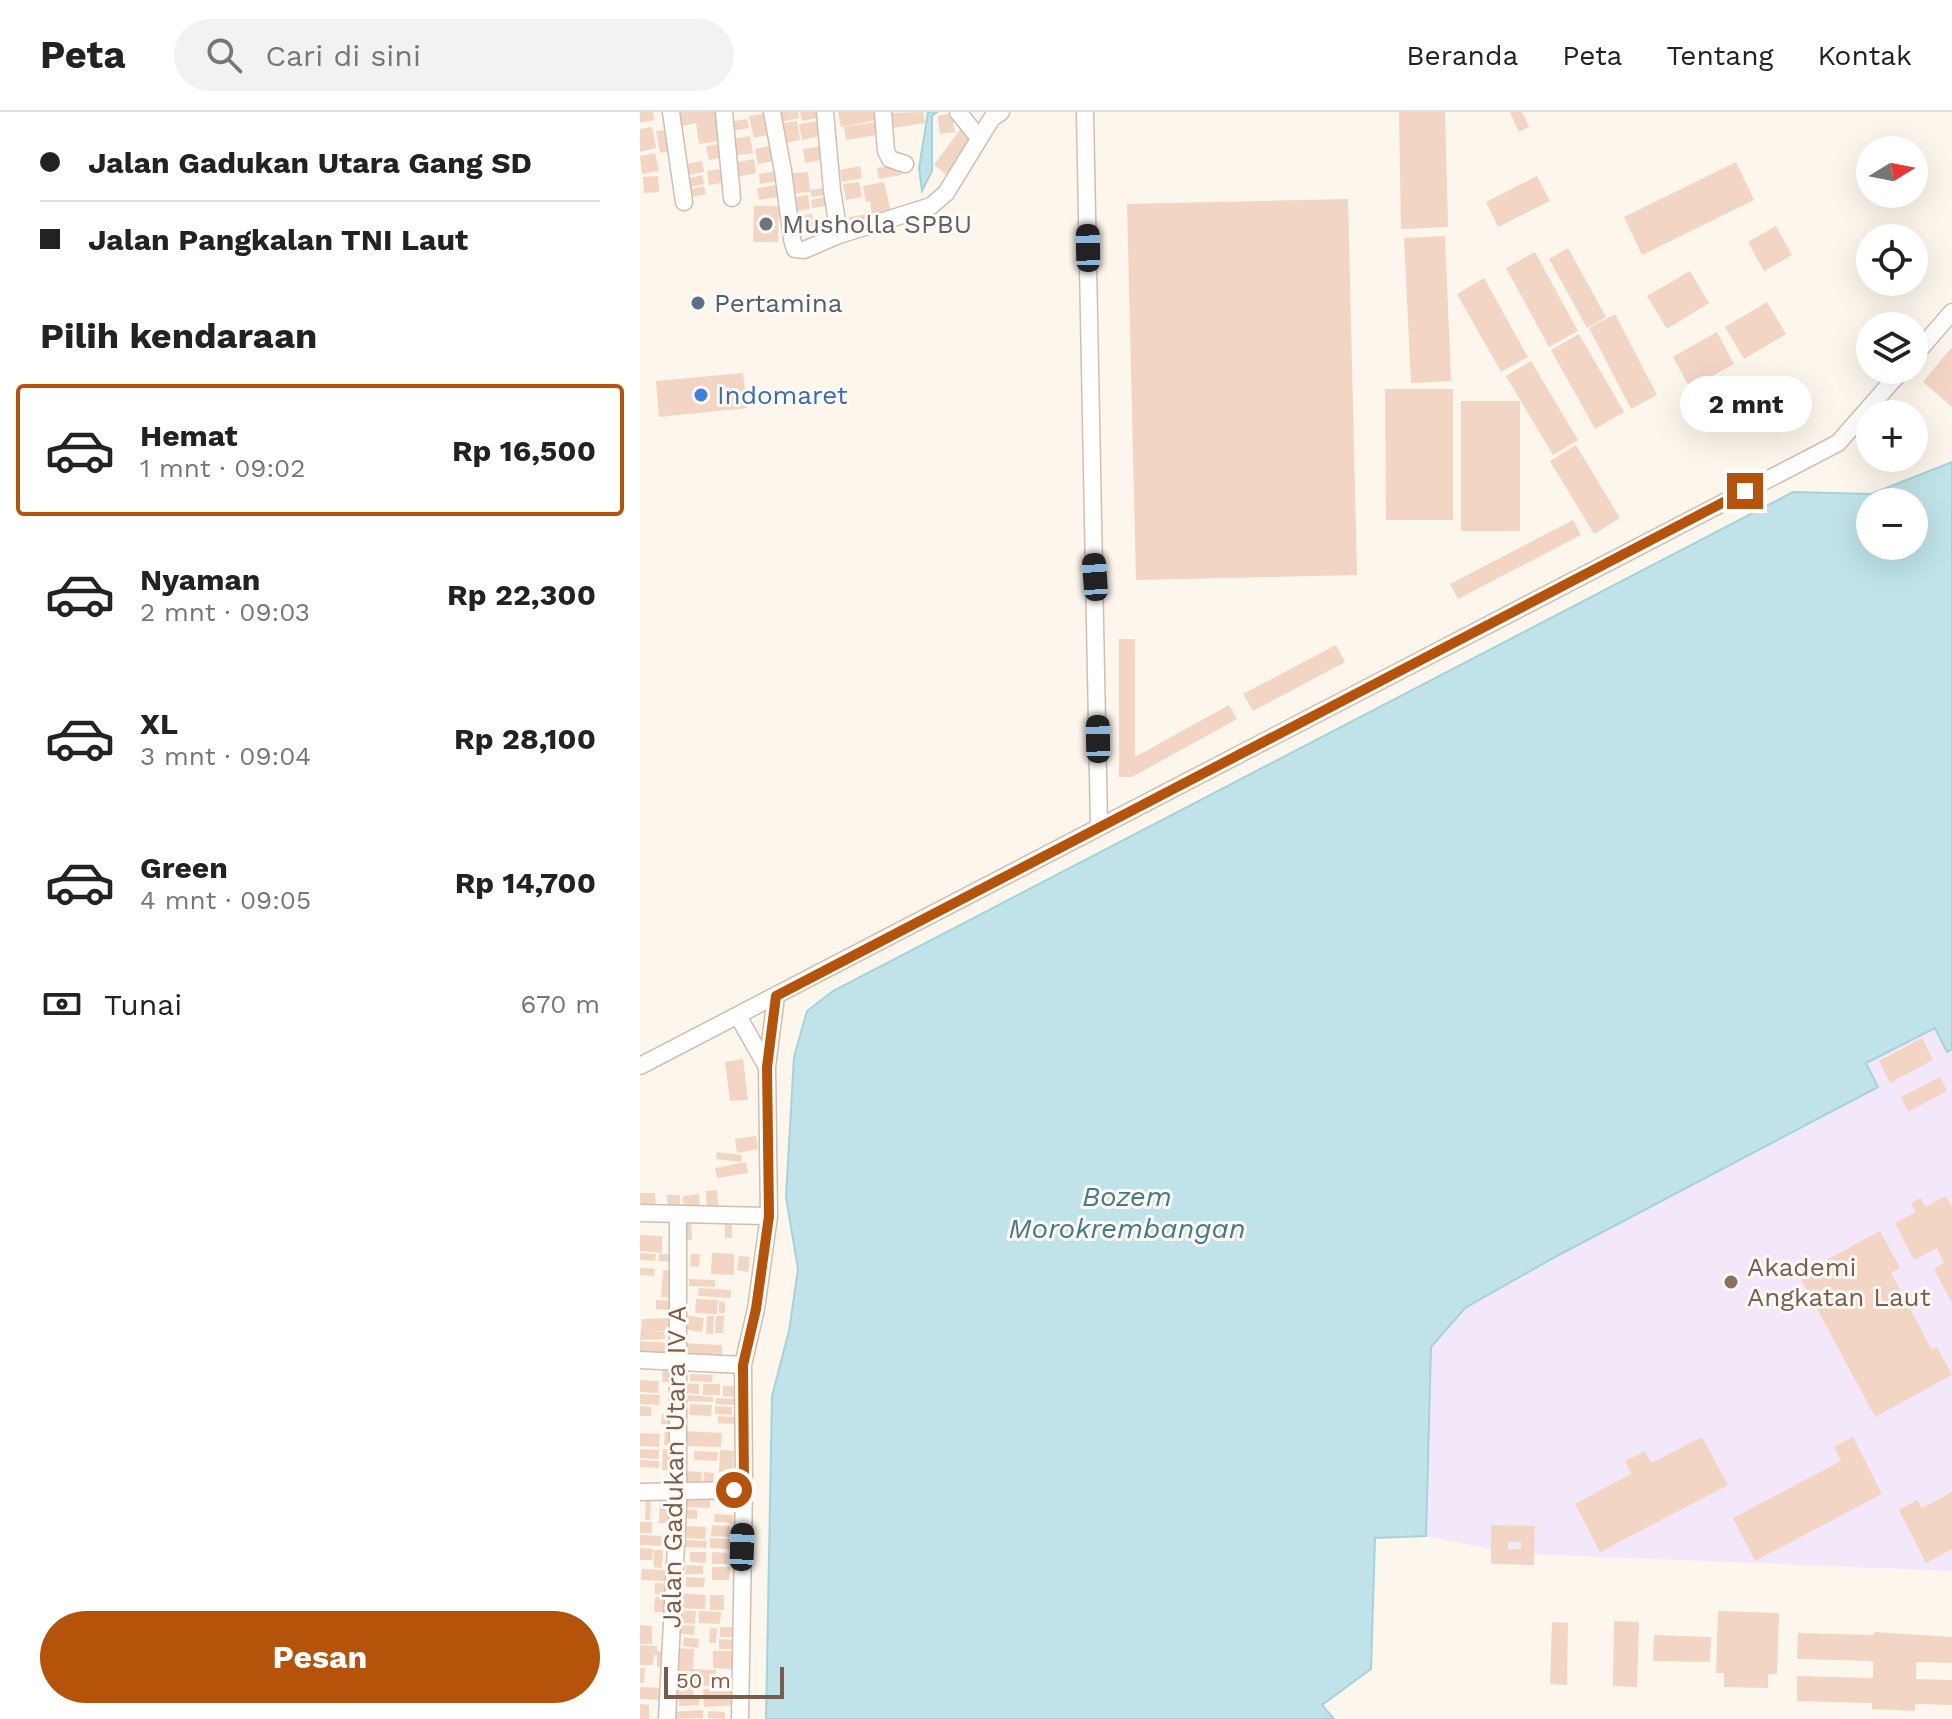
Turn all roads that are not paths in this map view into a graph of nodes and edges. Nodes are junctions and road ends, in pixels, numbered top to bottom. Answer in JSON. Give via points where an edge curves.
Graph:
{"nodes":[{"id":1,"x":671,"y":112,"type":"edge"},
{"id":2,"x":724,"y":112,"type":"edge"},
{"id":3,"x":772,"y":112,"type":"edge"},
{"id":4,"x":825,"y":112,"type":"edge"},
{"id":5,"x":883,"y":112,"type":"edge"},
{"id":6,"x":958,"y":112,"type":"edge"},
{"id":7,"x":1001,"y":112,"type":"edge"},
{"id":8,"x":1085,"y":112,"type":"edge"},
{"id":9,"x":979,"y":138,"type":"junction"},
{"id":10,"x":905,"y":164,"type":"dead end"},
{"id":11,"x":732,"y":198,"type":"dead end"},
{"id":12,"x":684,"y":202,"type":"dead end"},
{"id":13,"x":839,"y":235,"type":"junction"},
{"id":14,"x":1952,"y":312,"type":"edge"},
{"id":15,"x":1928,"y":340,"type":"edge"},
{"id":16,"x":1890,"y":384,"type":"edge"},
{"id":17,"x":1099,"y":826,"type":"junction"},
{"id":18,"x":776,"y":996,"type":"junction"},
{"id":19,"x":738,"y":1016,"type":"junction"},
{"id":20,"x":640,"y":1066,"type":"edge"},
{"id":21,"x":767,"y":1067,"type":"junction"},
{"id":22,"x":640,"y":1213,"type":"edge"},
{"id":23,"x":678,"y":1215,"type":"junction"},
{"id":24,"x":769,"y":1216,"type":"junction"},
{"id":25,"x":640,"y":1360,"type":"edge"},
{"id":26,"x":678,"y":1360,"type":"junction"},
{"id":27,"x":743,"y":1365,"type":"junction"},
{"id":28,"x":744,"y":1487,"type":"junction"},
{"id":29,"x":678,"y":1491,"type":"junction"},
{"id":30,"x":640,"y":1492,"type":"edge"},
{"id":31,"x":667,"y":1719,"type":"edge"},
{"id":32,"x":740,"y":1719,"type":"edge"}],
"edges":[{"from":1,"to":12,"type":"street"},
{"from":2,"to":11,"type":"street"},
{"from":3,"to":13,"type":"street","via":[[794,247]]},
{"from":4,"to":13,"type":"street"},
{"from":5,"to":10,"type":"street","via":[[886,151],[890,159]]},
{"from":6,"to":9,"type":"street"},
{"from":7,"to":9,"type":"street"},
{"from":8,"to":17,"type":"street"},
{"from":9,"to":13,"type":"street","via":[[946,193],[931,206]]},
{"from":14,"to":15,"type":"street"},
{"from":16,"to":17,"type":"street","via":[[1838,443]]},
{"from":17,"to":18,"type":"street"},
{"from":18,"to":19,"type":"street"},
{"from":18,"to":21,"type":"street"},
{"from":19,"to":20,"type":"street"},
{"from":19,"to":21,"type":"street"},
{"from":21,"to":24,"type":"street"},
{"from":22,"to":23,"type":"street"},
{"from":23,"to":24,"type":"street"},
{"from":23,"to":26,"type":"street","name":"Jalan Gadukan Utara IV A"},
{"from":24,"to":27,"type":"street"},
{"from":25,"to":26,"type":"street"},
{"from":26,"to":27,"type":"street"},
{"from":26,"to":29,"type":"street","name":"Jalan Gadukan Utara IV A"},
{"from":27,"to":28,"type":"street"},
{"from":28,"to":29,"type":"street"},
{"from":28,"to":32,"type":"street"},
{"from":29,"to":30,"type":"street"},
{"from":29,"to":31,"type":"street","name":"Jalan Gadukan Utara IV A"}]}
